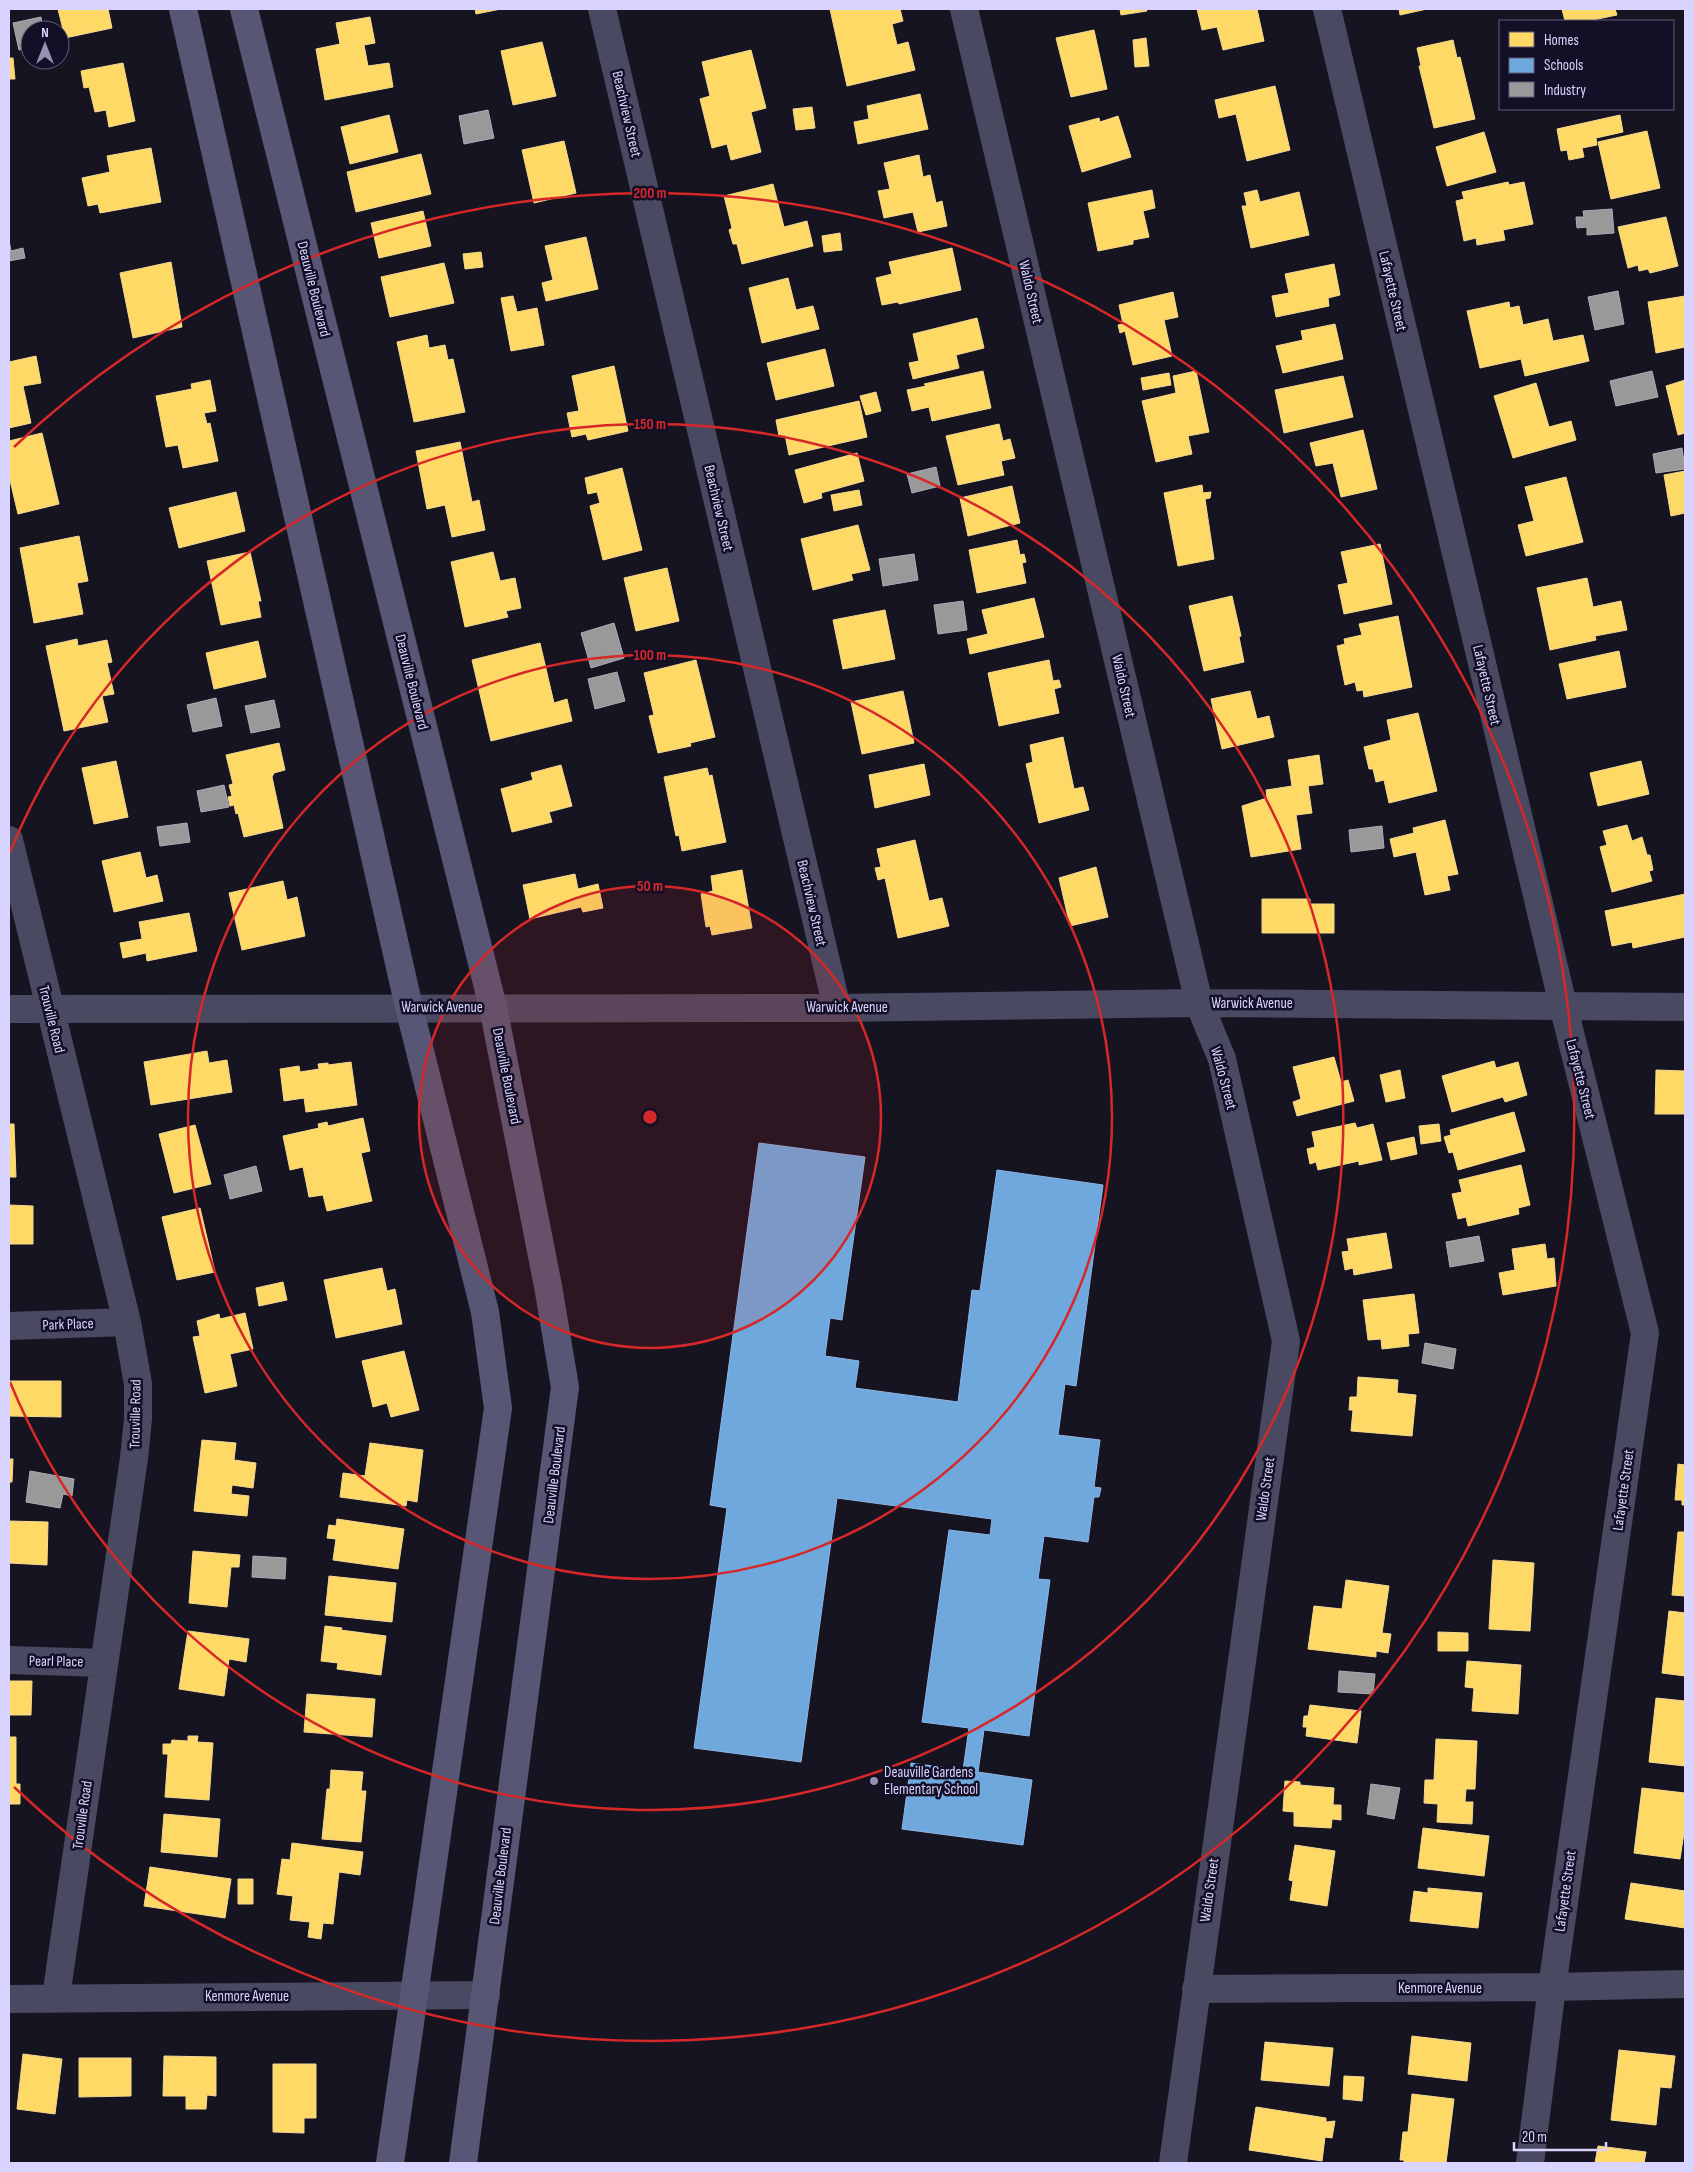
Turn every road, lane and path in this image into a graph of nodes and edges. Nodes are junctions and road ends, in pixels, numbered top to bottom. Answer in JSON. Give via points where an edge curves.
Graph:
{"nodes":[{"id":1,"x":183,"y":9,"type":"edge"},
{"id":2,"x":244,"y":9,"type":"edge"},
{"id":3,"x":602,"y":9,"type":"edge"},
{"id":4,"x":964,"y":9,"type":"edge"},
{"id":5,"x":1327,"y":9,"type":"edge"},
{"id":6,"x":9,"y":840,"type":"edge"},
{"id":7,"x":1200,"y":1003,"type":"junction"},
{"id":8,"x":1563,"y":1005,"type":"junction"},
{"id":9,"x":410,"y":1007,"type":"junction"},
{"id":10,"x":494,"y":1007,"type":"junction"},
{"id":11,"x":1685,"y":1007,"type":"edge"},
{"id":12,"x":49,"y":1008,"type":"junction"},
{"id":13,"x":836,"y":1008,"type":"junction"},
{"id":14,"x":9,"y":1009,"type":"edge"},
{"id":15,"x":127,"y":1322,"type":"junction"},
{"id":16,"x":9,"y":1326,"type":"edge"},
{"id":17,"x":9,"y":1660,"type":"edge"},
{"id":18,"x":104,"y":1663,"type":"junction"},
{"id":19,"x":1685,"y":1984,"type":"edge"},
{"id":20,"x":1552,"y":1987,"type":"junction"},
{"id":21,"x":1196,"y":1990,"type":"junction"},
{"id":22,"x":414,"y":1995,"type":"junction"},
{"id":23,"x":486,"y":1995,"type":"junction"},
{"id":24,"x":56,"y":1997,"type":"junction"},
{"id":25,"x":9,"y":1999,"type":"edge"},
{"id":26,"x":390,"y":2163,"type":"edge"},
{"id":27,"x":463,"y":2163,"type":"edge"},
{"id":28,"x":1173,"y":2163,"type":"edge"},
{"id":29,"x":1530,"y":2163,"type":"edge"}],
"edges":[{"from":1,"to":9,"type":"street"},
{"from":2,"to":10,"type":"street","name":"Deauville Boulevard"},
{"from":3,"to":13,"type":"street","name":"Beachview Street"},
{"from":4,"to":7,"type":"street","name":"Waldo Street"},
{"from":5,"to":8,"type":"street","name":"Lafayette Street"},
{"from":6,"to":12,"type":"street","name":"Trouville Road"},
{"from":7,"to":8,"type":"street","name":"Warwick Avenue"},
{"from":7,"to":13,"type":"street","name":"Warwick Avenue"},
{"from":7,"to":21,"type":"street","name":"Waldo Street","via":[[1222,1059],[1286,1341]]},
{"from":8,"to":11,"type":"street","name":"Warwick Avenue"},
{"from":8,"to":20,"type":"street","name":"Lafayette Street","via":[[1645,1333]]},
{"from":9,"to":10,"type":"street","name":"Warwick Avenue"},
{"from":9,"to":12,"type":"street","name":"Warwick Avenue"},
{"from":9,"to":22,"type":"street","via":[[485,1312],[498,1408]]},
{"from":10,"to":13,"type":"street","name":"Warwick Avenue"},
{"from":10,"to":23,"type":"street","name":"Deauville Boulevard","via":[[565,1386]]},
{"from":12,"to":14,"type":"street","name":"Warwick Avenue"},
{"from":12,"to":15,"type":"street","name":"Trouville Road"},
{"from":15,"to":16,"type":"street","name":"Park Place"},
{"from":15,"to":18,"type":"street","name":"Trouville Road","via":[[138,1384],[138,1419]]},
{"from":17,"to":18,"type":"street","name":"Pearl Place"},
{"from":18,"to":24,"type":"street","name":"Trouville Road"},
{"from":19,"to":20,"type":"street","name":"Kenmore Avenue"},
{"from":20,"to":21,"type":"street","name":"Kenmore Avenue"},
{"from":20,"to":29,"type":"street","name":"Lafayette Street"},
{"from":21,"to":28,"type":"street","name":"Waldo Street"},
{"from":22,"to":23,"type":"street","name":"Kenmore Avenue"},
{"from":22,"to":24,"type":"street","name":"Kenmore Avenue"},
{"from":22,"to":26,"type":"street"},
{"from":23,"to":27,"type":"street","name":"Deauville Boulevard"},
{"from":24,"to":25,"type":"street","name":"Kenmore Avenue"}]}
